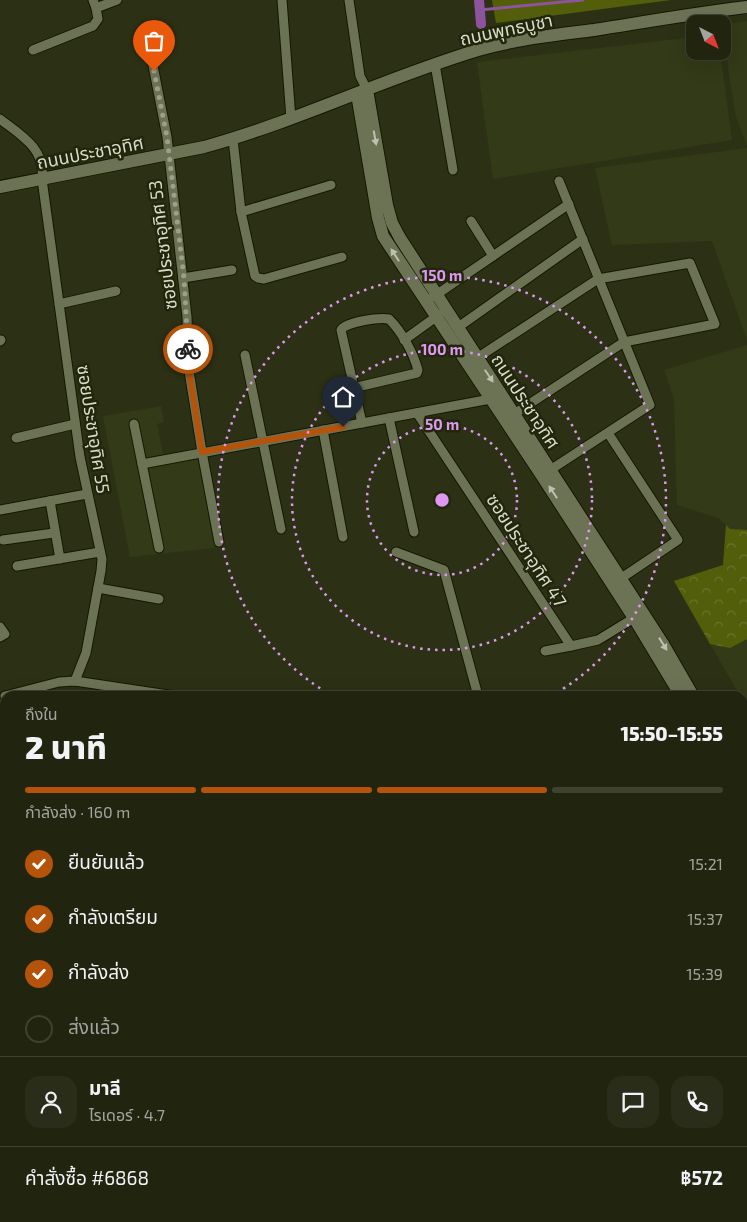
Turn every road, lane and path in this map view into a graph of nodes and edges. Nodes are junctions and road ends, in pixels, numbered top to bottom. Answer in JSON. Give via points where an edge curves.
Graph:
{"nodes":[{"id":1,"x":117,"y":0,"type":"edge"},
{"id":2,"x":282,"y":0,"type":"edge"},
{"id":3,"x":349,"y":0,"type":"edge"},
{"id":4,"x":95,"y":4,"type":"edge"},
{"id":5,"x":747,"y":7,"type":"edge"},
{"id":6,"x":147,"y":35,"type":"dead end"},
{"id":7,"x":33,"y":50,"type":"dead end"},
{"id":8,"x":435,"y":64,"type":"junction"},
{"id":9,"x":362,"y":92,"type":"junction"},
{"id":10,"x":291,"y":119,"type":"junction"},
{"id":11,"x":0,"y":120,"type":"edge"},
{"id":12,"x":233,"y":139,"type":"junction"},
{"id":13,"x":168,"y":154,"type":"junction"},
{"id":14,"x":453,"y":170,"type":"dead end"},
{"id":15,"x":42,"y":179,"type":"junction"},
{"id":16,"x":559,"y":181,"type":"dead end"},
{"id":17,"x":331,"y":185,"type":"dead end"},
{"id":18,"x":0,"y":187,"type":"edge"},
{"id":19,"x":568,"y":204,"type":"junction"},
{"id":20,"x":241,"y":212,"type":"junction"},
{"id":21,"x":471,"y":221,"type":"dead end"},
{"id":22,"x":583,"y":239,"type":"junction"},
{"id":23,"x":342,"y":256,"type":"dead end"},
{"id":24,"x":493,"y":256,"type":"junction"},
{"id":25,"x":232,"y":270,"type":"dead end"},
{"id":26,"x":184,"y":278,"type":"junction"},
{"id":27,"x":598,"y":279,"type":"junction"},
{"id":28,"x":116,"y":291,"type":"dead end"},
{"id":29,"x":431,"y":299,"type":"junction"},
{"id":30,"x":59,"y":304,"type":"junction"},
{"id":31,"x":441,"y":313,"type":"junction"},
{"id":32,"x":458,"y":328,"type":"junction"},
{"id":33,"x":404,"y":340,"type":"junction"},
{"id":34,"x":624,"y":342,"type":"junction"},
{"id":35,"x":245,"y":355,"type":"dead end"},
{"id":36,"x":472,"y":361,"type":"junction"},
{"id":37,"x":353,"y":388,"type":"junction"},
{"id":38,"x":498,"y":398,"type":"junction"},
{"id":39,"x":417,"y":412,"type":"junction"},
{"id":40,"x":510,"y":416,"type":"junction"},
{"id":41,"x":389,"y":418,"type":"junction"},
{"id":42,"x":362,"y":423,"type":"junction"},
{"id":43,"x":75,"y":424,"type":"junction"},
{"id":44,"x":134,"y":424,"type":"dead end"},
{"id":45,"x":323,"y":430,"type":"junction"},
{"id":46,"x":608,"y":433,"type":"junction"},
{"id":47,"x":16,"y":438,"type":"dead end"},
{"id":48,"x":262,"y":442,"type":"junction"},
{"id":49,"x":202,"y":452,"type":"junction"},
{"id":50,"x":142,"y":464,"type":"junction"},
{"id":51,"x":546,"y":473,"type":"junction"},
{"id":52,"x":87,"y":494,"type":"junction"},
{"id":53,"x":50,"y":501,"type":"junction"},
{"id":54,"x":0,"y":510,"type":"edge"},
{"id":55,"x":281,"y":529,"type":"dead end"},
{"id":56,"x":414,"y":532,"type":"dead end"},
{"id":57,"x":54,"y":533,"type":"junction"},
{"id":58,"x":343,"y":537,"type":"dead end"},
{"id":59,"x":3,"y":540,"type":"dead end"},
{"id":60,"x":219,"y":542,"type":"dead end"},
{"id":61,"x":159,"y":548,"type":"dead end"},
{"id":62,"x":100,"y":552,"type":"junction"},
{"id":63,"x":396,"y":552,"type":"dead end"},
{"id":64,"x":60,"y":559,"type":"junction"},
{"id":65,"x":17,"y":566,"type":"dead end"},
{"id":66,"x":620,"y":579,"type":"junction"},
{"id":67,"x":98,"y":588,"type":"junction"},
{"id":68,"x":159,"y":599,"type":"dead end"},
{"id":69,"x":634,"y":618,"type":"junction"},
{"id":70,"x":0,"y":627,"type":"edge"},
{"id":71,"x":0,"y":638,"type":"edge"},
{"id":72,"x":571,"y":646,"type":"junction"},
{"id":73,"x":545,"y":651,"type":"dead end"},
{"id":74,"x":75,"y":681,"type":"junction"},
{"id":75,"x":28,"y":691,"type":"edge"},
{"id":76,"x":123,"y":691,"type":"edge"},
{"id":77,"x":477,"y":691,"type":"edge"},
{"id":78,"x":678,"y":691,"type":"edge"},
{"id":79,"x":690,"y":691,"type":"edge"}],
"edges":[{"from":1,"to":4,"type":"street"},
{"from":2,"to":10,"type":"street"},
{"from":3,"to":9,"type":"street"},
{"from":4,"to":7,"type":"street","via":[[98,19],[93,26]]},
{"from":5,"to":8,"type":"main road","name":"ถนนพุทธบูชา","via":[[511,43]]},
{"from":6,"to":13,"type":"street","name":"ซอยประชาอุทิศ 53"},
{"from":8,"to":9,"type":"main road","name":"ถนนพุทธบูชา"},
{"from":8,"to":14,"type":"street"},
{"from":9,"to":10,"type":"main road","name":"ถนนประชาอุทิศ"},
{"from":9,"to":29,"type":"main road","name":"ถนนประชาอุทิศ","via":[[380,227],[386,241]]},
{"from":10,"to":12,"type":"main road","name":"ถนนประชาอุทิศ"},
{"from":11,"to":15,"type":"street","name":"ซอยประชาอุทิศ 55","via":[[26,140],[42,160]]},
{"from":12,"to":13,"type":"main road","name":"ถนนประชาอุทิศ"},
{"from":12,"to":20,"type":"street"},
{"from":13,"to":15,"type":"main road","name":"ถนนประชาอุทิศ"},
{"from":13,"to":26,"type":"street","name":"ซอยประชาอุทิศ 53"},
{"from":15,"to":18,"type":"main road","name":"ถนนประชาอุทิศ"},
{"from":15,"to":30,"type":"street","name":"ซอยประชาอุทิศ 55"},
{"from":16,"to":19,"type":"street"},
{"from":17,"to":20,"type":"street"},
{"from":19,"to":22,"type":"street"},
{"from":19,"to":24,"type":"street"},
{"from":20,"to":23,"type":"street","via":[[258,278]]},
{"from":21,"to":24,"type":"street"},
{"from":22,"to":27,"type":"street"},
{"from":22,"to":32,"type":"street"},
{"from":24,"to":29,"type":"street"},
{"from":25,"to":26,"type":"street"},
{"from":26,"to":49,"type":"street","name":"ซอยประชาอุทิศ 53","via":[[189,371]]},
{"from":27,"to":34,"type":"street"},
{"from":27,"to":34,"type":"street","via":[[690,263],[715,324]]},
{"from":27,"to":36,"type":"street"},
{"from":28,"to":30,"type":"street"},
{"from":29,"to":31,"type":"main road","name":"ถนนประชาอุทิศ"},
{"from":30,"to":43,"type":"street","name":"ซอยประชาอุทิศ 55"},
{"from":31,"to":32,"type":"main road","name":"ถนนประชาอุทิศ"},
{"from":31,"to":33,"type":"street"},
{"from":31,"to":36,"type":"main road","name":"ถนนประชาอุทิศ"},
{"from":32,"to":36,"type":"main road","name":"ถนนประชาอุทิศ"},
{"from":33,"to":37,"type":"street","via":[[417,373]]},
{"from":33,"to":37,"type":"street","via":[[389,318],[344,326],[341,334]]},
{"from":34,"to":40,"type":"street"},
{"from":34,"to":46,"type":"street","via":[[650,405]]},
{"from":35,"to":48,"type":"street"},
{"from":36,"to":38,"type":"main road","name":"ถนนประชาอุทิศ"},
{"from":37,"to":42,"type":"street"},
{"from":38,"to":39,"type":"street"},
{"from":38,"to":40,"type":"main road","name":"ถนนประชาอุทิศ"},
{"from":39,"to":41,"type":"street"},
{"from":39,"to":72,"type":"street","name":"ซอยประชาอุทิศ 47"},
{"from":40,"to":51,"type":"main road","name":"ถนนประชาอุทิศ"},
{"from":41,"to":42,"type":"street"},
{"from":41,"to":56,"type":"street"},
{"from":42,"to":45,"type":"street"},
{"from":43,"to":47,"type":"street"},
{"from":43,"to":52,"type":"street","name":"ซอยประชาอุทิศ 55"},
{"from":44,"to":50,"type":"street"},
{"from":45,"to":48,"type":"street"},
{"from":45,"to":58,"type":"street"},
{"from":46,"to":51,"type":"street"},
{"from":46,"to":66,"type":"street","via":[[678,540]]},
{"from":48,"to":49,"type":"street"},
{"from":48,"to":55,"type":"street"},
{"from":49,"to":50,"type":"street"},
{"from":49,"to":60,"type":"street","name":"ซอยประชาอุทิศ 53"},
{"from":50,"to":61,"type":"street"},
{"from":51,"to":66,"type":"main road","name":"ถนนประชาอุทิศ"},
{"from":69,"to":51,"type":"main road","name":"ถนนประชาอุทิศ","one_way":true},
{"from":52,"to":53,"type":"street"},
{"from":52,"to":62,"type":"street","name":"ซอยประชาอุทิศ 55"},
{"from":53,"to":54,"type":"street"},
{"from":53,"to":57,"type":"street"},
{"from":57,"to":59,"type":"street"},
{"from":57,"to":64,"type":"street"},
{"from":62,"to":64,"type":"street"},
{"from":62,"to":67,"type":"street","name":"ซอยประชาอุทิศ 55"},
{"from":63,"to":77,"type":"street","via":[[444,570]]},
{"from":64,"to":65,"type":"street"},
{"from":66,"to":79,"type":"main road","name":"ถนนประชาอุทิศ","one_way":true},
{"from":67,"to":68,"type":"street"},
{"from":67,"to":74,"type":"street","name":"ซอยประชาอุทิศ 55","via":[[86,653]]},
{"from":69,"to":72,"type":"street","via":[[598,640]]},
{"from":69,"to":78,"type":"main road","name":"ถนนประชาอุทิศ"},
{"from":70,"to":71,"type":"street","via":[[5,634]]},
{"from":72,"to":73,"type":"street"},
{"from":74,"to":75,"type":"street"},
{"from":74,"to":76,"type":"street"}]}
